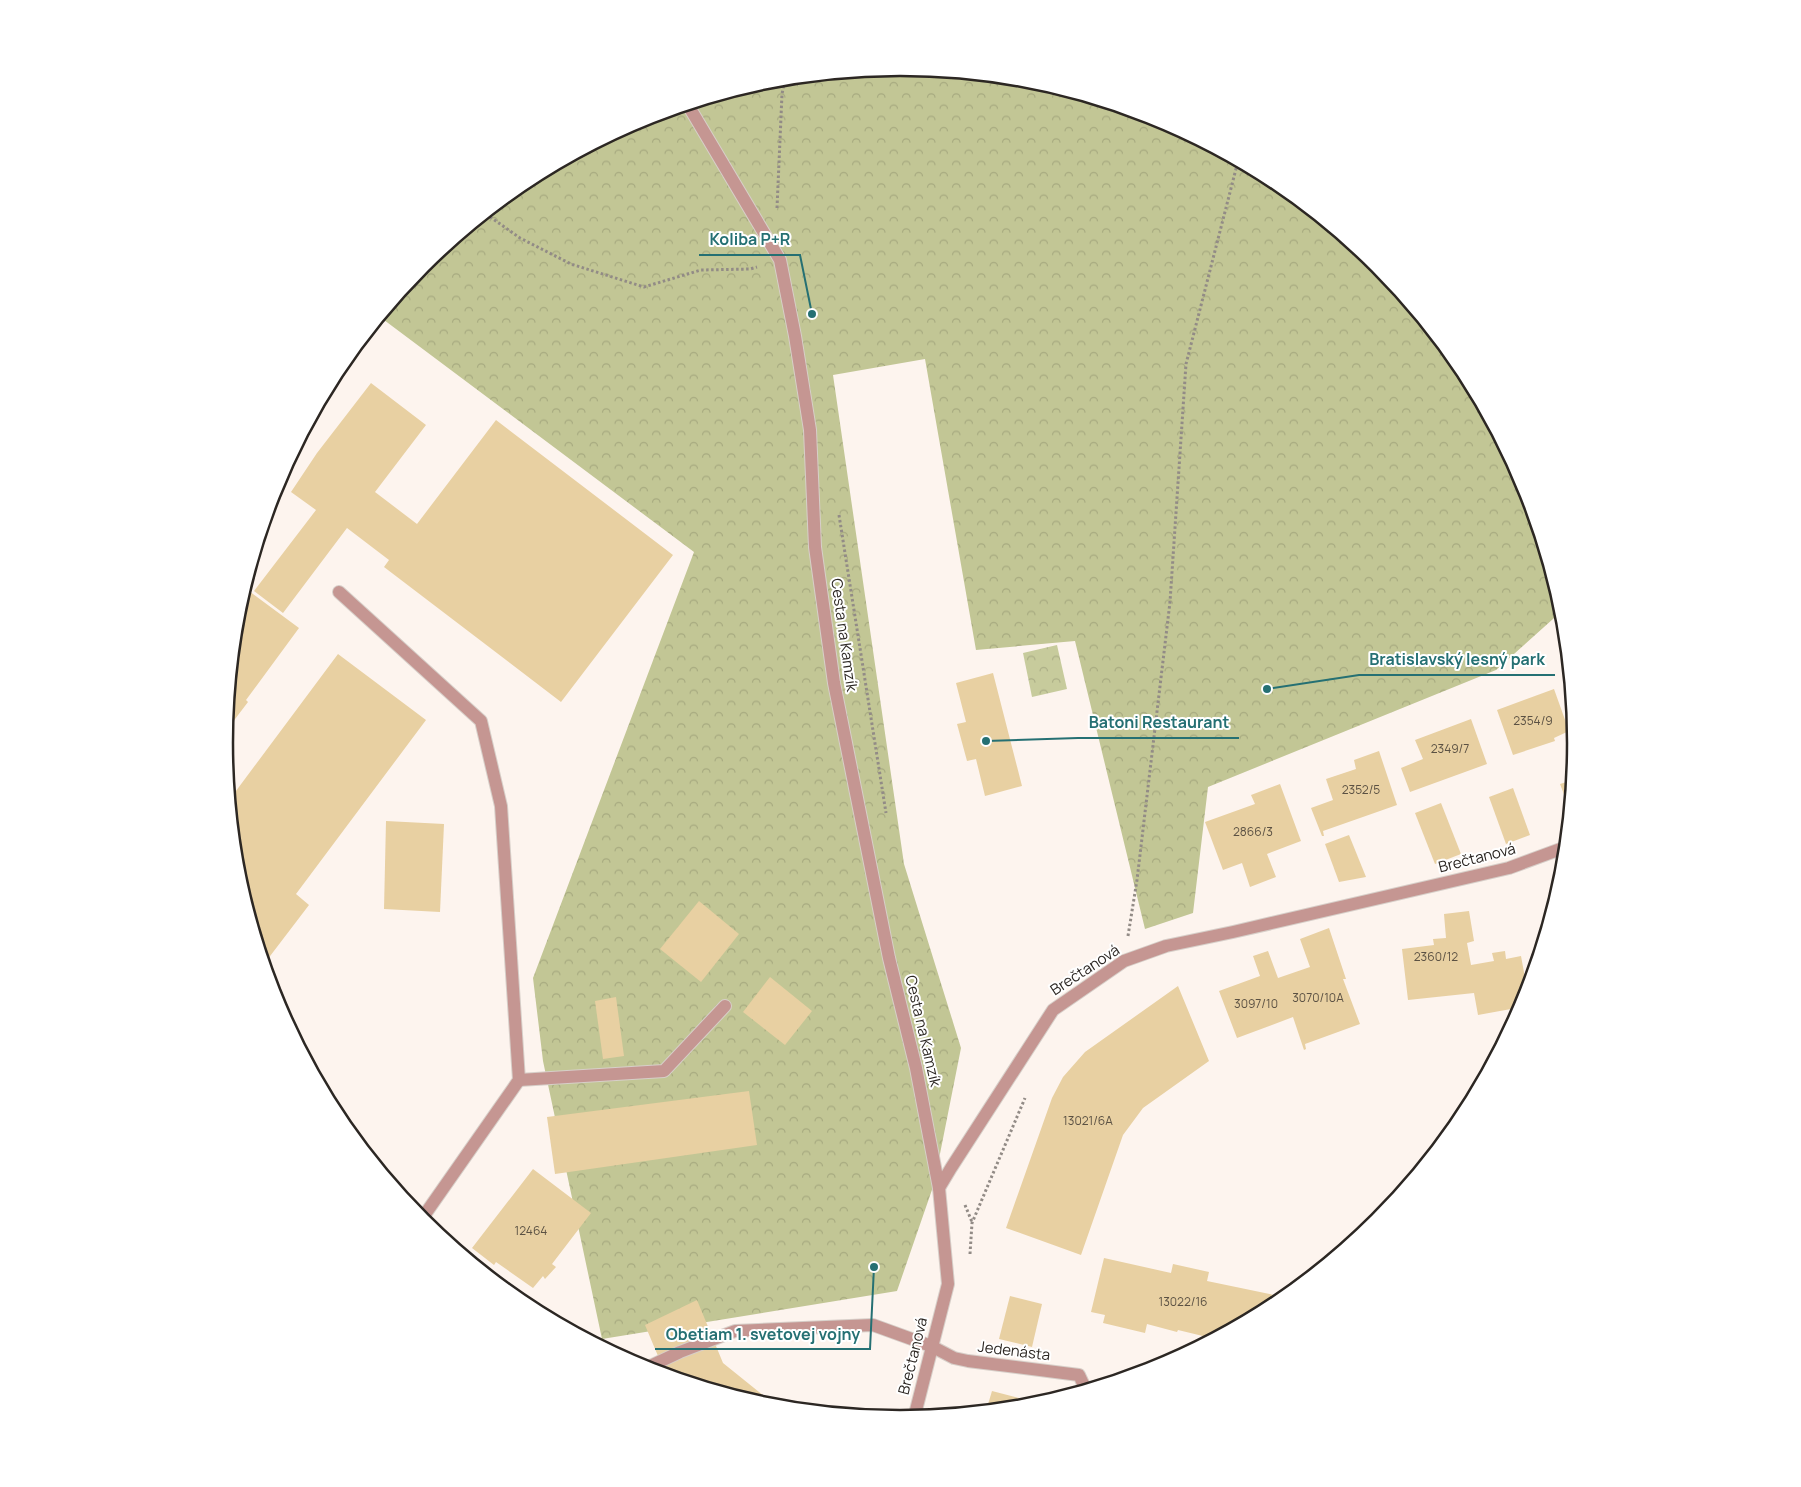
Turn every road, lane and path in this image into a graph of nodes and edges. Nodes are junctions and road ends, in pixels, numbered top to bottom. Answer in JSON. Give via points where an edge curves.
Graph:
{"nodes":[{"id":1,"x":783,"y":87,"type":"edge"},
{"id":2,"x":691,"y":110,"type":"edge"},
{"id":3,"x":1236,"y":167,"type":"edge"},
{"id":4,"x":779,"y":216,"type":"dead end"},
{"id":5,"x":490,"y":217,"type":"edge"},
{"id":6,"x":780,"y":260,"type":"junction"},
{"id":7,"x":838,"y":512,"type":"dead end"},
{"id":8,"x":339,"y":592,"type":"dead end"},
{"id":9,"x":886,"y":814,"type":"dead end"},
{"id":10,"x":1559,"y":850,"type":"edge"},
{"id":11,"x":1124,"y":961,"type":"junction"},
{"id":12,"x":725,"y":1006,"type":"dead end"},
{"id":13,"x":519,"y":1080,"type":"junction"},
{"id":14,"x":1029,"y":1090,"type":"dead end"},
{"id":15,"x":939,"y":1188,"type":"junction"},
{"id":16,"x":965,"y":1204,"type":"dead end"},
{"id":17,"x":426,"y":1212,"type":"edge"},
{"id":18,"x":972,"y":1222,"type":"junction"},
{"id":19,"x":970,"y":1261,"type":"dead end"},
{"id":20,"x":931,"y":1346,"type":"junction"},
{"id":21,"x":655,"y":1364,"type":"edge"},
{"id":22,"x":1084,"y":1385,"type":"edge"},
{"id":23,"x":916,"y":1410,"type":"edge"}],
"edges":[{"from":1,"to":4,"type":"path"},
{"from":2,"to":6,"type":"street","name":"Cesta na Kamzík"},
{"from":3,"to":11,"type":"path","via":[[1186,364],[1170,602],[1139,870]]},
{"from":5,"to":6,"type":"path","via":[[520,238],[570,264],[644,286],[701,270],[750,269]]},
{"from":6,"to":15,"type":"street","name":"Cesta na Kamzík","via":[[810,430],[815,547],[834,683]]},
{"from":7,"to":9,"type":"path"},
{"from":8,"to":13,"type":"street","via":[[481,721],[501,806]]},
{"from":10,"to":11,"type":"street","name":"Brečtanová","via":[[1510,868],[1166,946]]},
{"from":11,"to":15,"type":"street","name":"Brečtanová","via":[[1053,1010]]},
{"from":12,"to":13,"type":"street","via":[[664,1071]]},
{"from":13,"to":17,"type":"street"},
{"from":14,"to":18,"type":"path"},
{"from":15,"to":20,"type":"street","name":"Brečtanová","via":[[948,1284]]},
{"from":16,"to":18,"type":"path"},
{"from":18,"to":19,"type":"path"},
{"from":20,"to":21,"type":"street","via":[[873,1325],[735,1331]]},
{"from":20,"to":22,"type":"street","name":"Jedenásta","via":[[968,1361],[1079,1375]]},
{"from":20,"to":23,"type":"street","name":"Brečtanová"}]}
